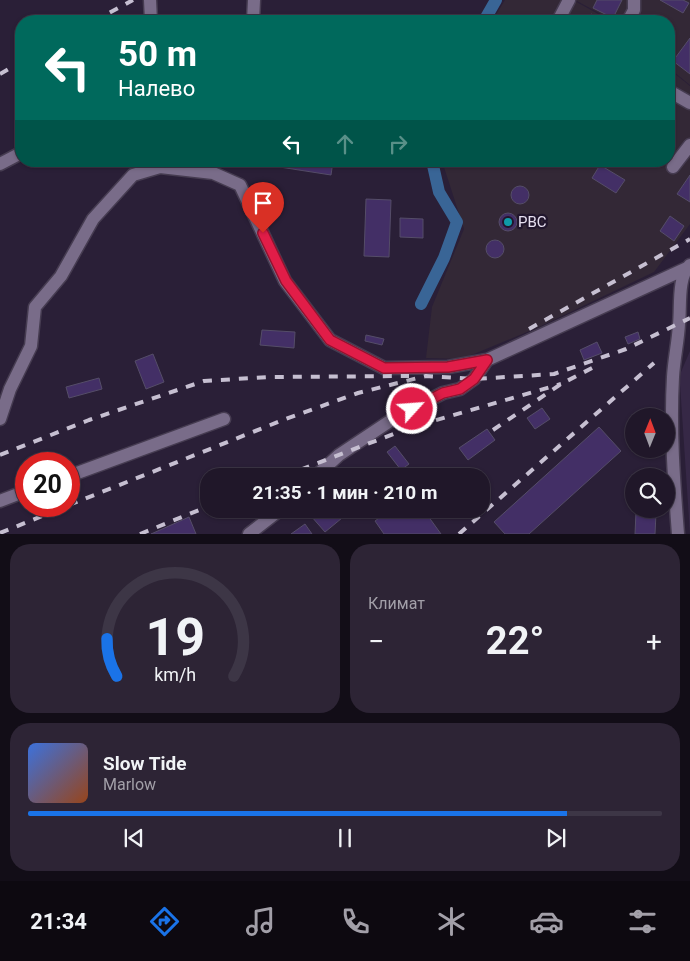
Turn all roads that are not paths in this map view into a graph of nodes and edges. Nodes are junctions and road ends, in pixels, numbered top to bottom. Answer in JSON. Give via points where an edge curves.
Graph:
{"nodes":[{"id":1,"x":150,"y":0,"type":"edge"},
{"id":2,"x":254,"y":0,"type":"edge"},
{"id":3,"x":569,"y":0,"type":"edge"},
{"id":4,"x":634,"y":0,"type":"edge"},
{"id":5,"x":151,"y":15,"type":"edge"},
{"id":6,"x":253,"y":15,"type":"edge"},
{"id":7,"x":561,"y":15,"type":"edge"},
{"id":8,"x":631,"y":15,"type":"edge"},
{"id":9,"x":675,"y":94,"type":"edge"},
{"id":10,"x":690,"y":103,"type":"edge"},
{"id":11,"x":690,"y":145,"type":"edge"},
{"id":12,"x":15,"y":156,"type":"edge"},
{"id":13,"x":0,"y":164,"type":"edge"},
{"id":14,"x":675,"y":164,"type":"edge"},
{"id":15,"x":688,"y":267,"type":"edge"},
{"id":16,"x":487,"y":360,"type":"junction"},
{"id":17,"x":0,"y":419,"type":"edge"},
{"id":18,"x":224,"y":419,"type":"dead end"},
{"id":19,"x":325,"y":468,"type":"edge"},
{"id":20,"x":80,"y":472,"type":"edge"},
{"id":21,"x":15,"y":495,"type":"edge"},
{"id":22,"x":0,"y":501,"type":"edge"},
{"id":23,"x":269,"y":518,"type":"edge"},
{"id":24,"x":249,"y":534,"type":"edge"},
{"id":25,"x":678,"y":534,"type":"edge"}],
"edges":[{"from":1,"to":5,"type":"street"},
{"from":2,"to":6,"type":"street"},
{"from":3,"to":7,"type":"street"},
{"from":4,"to":8,"type":"street"},
{"from":9,"to":10,"type":"street"},
{"from":11,"to":14,"type":"street"},
{"from":12,"to":13,"type":"street"},
{"from":15,"to":16,"type":"street"},
{"from":15,"to":25,"type":"street","via":[[681,286],[673,376]]},
{"from":16,"to":17,"type":"street","via":[[448,367],[384,368],[330,340],[286,281],[240,186],[213,173],[160,167],[133,174],[93,219],[61,276],[35,307],[31,346],[10,389]]},
{"from":16,"to":19,"type":"street","via":[[474,379],[460,389],[443,393],[396,416]]},
{"from":18,"to":20,"type":"street"},
{"from":21,"to":22,"type":"street"},
{"from":23,"to":24,"type":"street"}]}
